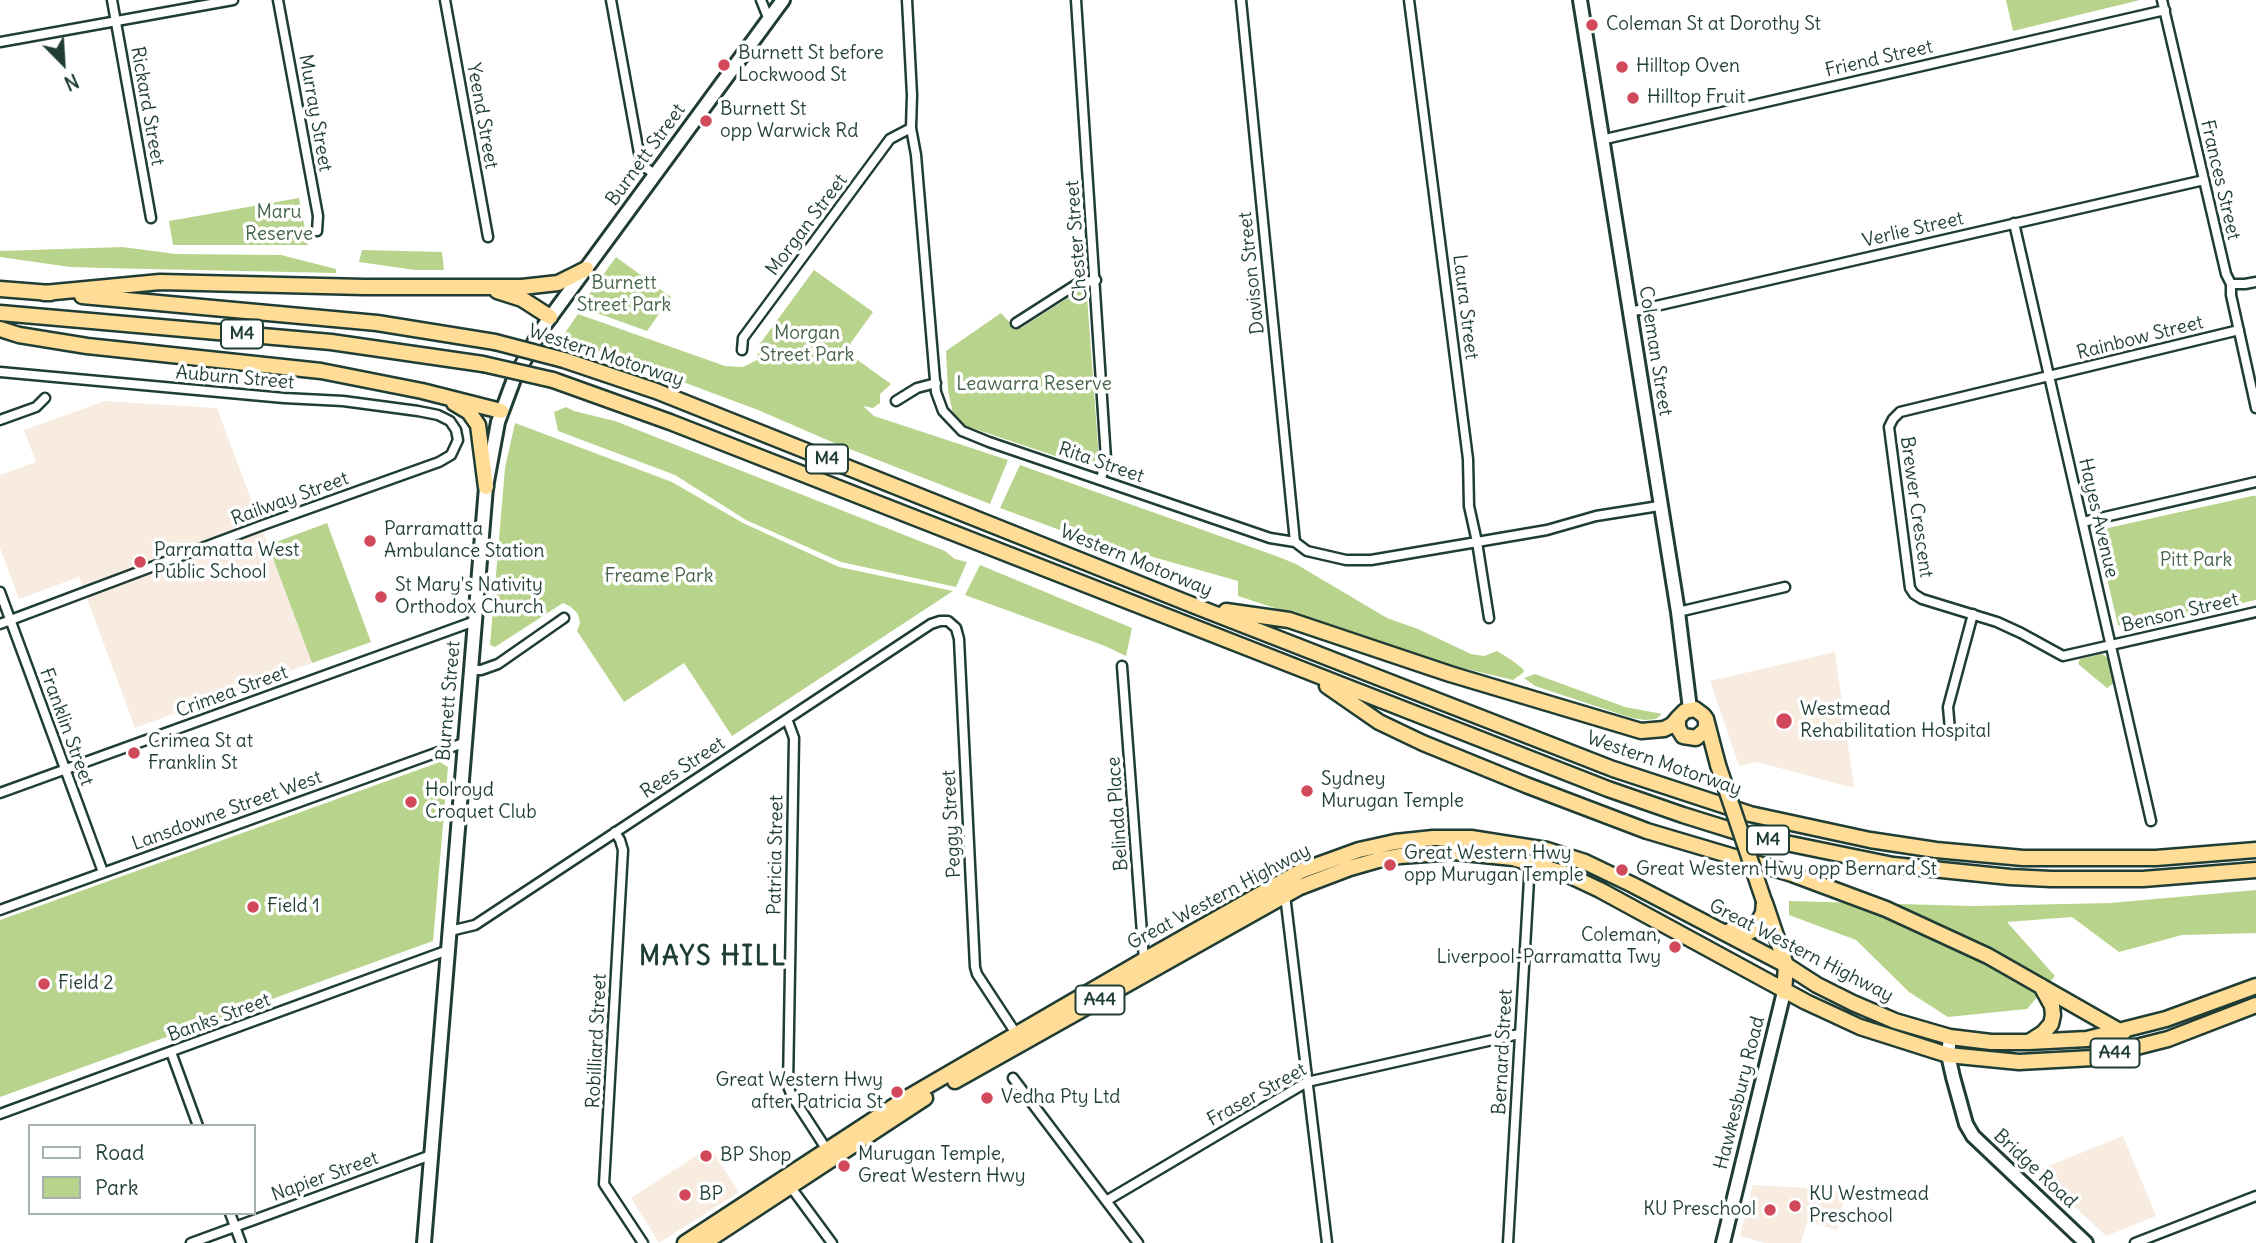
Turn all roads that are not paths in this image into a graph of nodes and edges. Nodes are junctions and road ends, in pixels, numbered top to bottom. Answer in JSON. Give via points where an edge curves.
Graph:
{"nodes":[{"id":1,"x":112,"y":0,"type":"edge"},
{"id":2,"x":233,"y":0,"type":"edge"},
{"id":3,"x":278,"y":0,"type":"edge"},
{"id":4,"x":445,"y":0,"type":"edge"},
{"id":5,"x":611,"y":0,"type":"edge"},
{"id":6,"x":761,"y":0,"type":"edge"},
{"id":7,"x":783,"y":0,"type":"edge"},
{"id":8,"x":907,"y":0,"type":"edge"},
{"id":9,"x":1076,"y":0,"type":"edge"},
{"id":10,"x":1241,"y":0,"type":"edge"},
{"id":11,"x":1409,"y":0,"type":"edge"},
{"id":12,"x":1580,"y":0,"type":"edge"},
{"id":13,"x":2162,"y":0,"type":"edge"},
{"id":14,"x":2165,"y":10,"type":"junction"},
{"id":15,"x":769,"y":20,"type":"junction"},
{"id":16,"x":116,"y":21,"type":"junction"},
{"id":17,"x":0,"y":41,"type":"edge"},
{"id":18,"x":911,"y":128,"type":"junction"},
{"id":19,"x":1601,"y":140,"type":"junction"},
{"id":20,"x":656,"y":175,"type":"junction"},
{"id":21,"x":2204,"y":180,"type":"junction"},
{"id":22,"x":151,"y":218,"type":"dead end"},
{"id":23,"x":2014,"y":223,"type":"junction"},
{"id":24,"x":317,"y":231,"type":"dead end"},
{"id":25,"x":488,"y":237,"type":"dead end"},
{"id":26,"x":586,"y":269,"type":"junction"},
{"id":27,"x":1096,"y":280,"type":"junction"},
{"id":28,"x":2256,"y":282,"type":"edge"},
{"id":29,"x":2231,"y":284,"type":"junction"},
{"id":30,"x":486,"y":288,"type":"junction"},
{"id":31,"x":0,"y":289,"type":"edge"},
{"id":32,"x":44,"y":293,"type":"junction"},
{"id":33,"x":1630,"y":312,"type":"junction"},
{"id":34,"x":0,"y":313,"type":"edge"},
{"id":35,"x":550,"y":317,"type":"junction"},
{"id":36,"x":1016,"y":323,"type":"dead end"},
{"id":37,"x":0,"y":329,"type":"edge"},
{"id":38,"x":2239,"y":330,"type":"junction"},
{"id":39,"x":742,"y":350,"type":"dead end"},
{"id":40,"x":0,"y":372,"type":"edge"},
{"id":41,"x":2049,"y":377,"type":"junction"},
{"id":42,"x":936,"y":383,"type":"junction"},
{"id":43,"x":422,"y":391,"type":"junction"},
{"id":44,"x":45,"y":398,"type":"dead end"},
{"id":45,"x":896,"y":401,"type":"dead end"},
{"id":46,"x":2256,"y":408,"type":"edge"},
{"id":47,"x":501,"y":411,"type":"junction"},
{"id":48,"x":0,"y":420,"type":"edge"},
{"id":49,"x":457,"y":435,"type":"joint"},
{"id":50,"x":1101,"y":479,"type":"junction"},
{"id":51,"x":2256,"y":482,"type":"edge"},
{"id":52,"x":486,"y":487,"type":"junction"},
{"id":53,"x":1659,"y":506,"type":"junction"},
{"id":54,"x":2083,"y":522,"type":"junction"},
{"id":55,"x":1295,"y":542,"type":"junction"},
{"id":56,"x":1477,"y":542,"type":"junction"},
{"id":57,"x":1786,"y":587,"type":"dead end"},
{"id":58,"x":0,"y":592,"type":"edge"},
{"id":59,"x":1200,"y":608,"type":"junction"},
{"id":60,"x":1678,"y":612,"type":"junction"},
{"id":61,"x":2256,"y":612,"type":"edge"},
{"id":62,"x":1973,"y":614,"type":"junction"},
{"id":63,"x":564,"y":618,"type":"dead end"},
{"id":64,"x":1489,"y":618,"type":"dead end"},
{"id":65,"x":10,"y":621,"type":"junction"},
{"id":66,"x":475,"y":621,"type":"junction"},
{"id":67,"x":0,"y":624,"type":"edge"},
{"id":68,"x":931,"y":624,"type":"joint"},
{"id":69,"x":2110,"y":645,"type":"junction"},
{"id":70,"x":1122,"y":666,"type":"dead end"},
{"id":71,"x":471,"y":670,"type":"junction"},
{"id":72,"x":1307,"y":672,"type":"junction"},
{"id":73,"x":1684,"y":714,"type":"junction"},
{"id":74,"x":787,"y":719,"type":"junction"},
{"id":75,"x":1706,"y":719,"type":"junction"},
{"id":76,"x":1950,"y":730,"type":"dead end"},
{"id":77,"x":1688,"y":738,"type":"junction"},
{"id":78,"x":466,"y":742,"type":"junction"},
{"id":79,"x":1718,"y":765,"type":"junction"},
{"id":80,"x":65,"y":769,"type":"junction"},
{"id":81,"x":0,"y":793,"type":"edge"},
{"id":82,"x":2151,"y":821,"type":"dead end"},
{"id":83,"x":615,"y":832,"type":"junction"},
{"id":84,"x":2256,"y":850,"type":"edge"},
{"id":85,"x":1530,"y":862,"type":"junction"},
{"id":86,"x":2256,"y":870,"type":"edge"},
{"id":87,"x":103,"y":872,"type":"junction"},
{"id":88,"x":1284,"y":895,"type":"junction"},
{"id":89,"x":1764,"y":901,"type":"junction"},
{"id":90,"x":0,"y":910,"type":"edge"},
{"id":91,"x":1696,"y":918,"type":"junction"},
{"id":92,"x":450,"y":931,"type":"junction"},
{"id":93,"x":448,"y":950,"type":"junction"},
{"id":94,"x":1144,"y":960,"type":"junction"},
{"id":95,"x":1786,"y":965,"type":"junction"},
{"id":96,"x":2040,"y":985,"type":"junction"},
{"id":97,"x":2256,"y":986,"type":"edge"},
{"id":98,"x":1784,"y":992,"type":"junction"},
{"id":99,"x":2256,"y":1005,"type":"edge"},
{"id":100,"x":2207,"y":1024,"type":"junction"},
{"id":101,"x":2120,"y":1032,"type":"junction"},
{"id":102,"x":1519,"y":1034,"type":"junction"},
{"id":103,"x":1017,"y":1035,"type":"junction"},
{"id":104,"x":1950,"y":1037,"type":"junction"},
{"id":105,"x":2029,"y":1042,"type":"junction"},
{"id":106,"x":171,"y":1052,"type":"junction"},
{"id":107,"x":1948,"y":1055,"type":"junction"},
{"id":108,"x":1013,"y":1078,"type":"dead end"},
{"id":109,"x":1307,"y":1082,"type":"junction"},
{"id":110,"x":0,"y":1114,"type":"edge"},
{"id":111,"x":197,"y":1124,"type":"edge"},
{"id":112,"x":827,"y":1150,"type":"junction"},
{"id":113,"x":431,"y":1155,"type":"junction"},
{"id":114,"x":790,"y":1186,"type":"junction"},
{"id":115,"x":2256,"y":1196,"type":"edge"},
{"id":116,"x":1106,"y":1201,"type":"junction"},
{"id":117,"x":231,"y":1215,"type":"edge"},
{"id":118,"x":234,"y":1227,"type":"junction"},
{"id":119,"x":191,"y":1243,"type":"edge"},
{"id":120,"x":241,"y":1243,"type":"edge"},
{"id":121,"x":424,"y":1243,"type":"edge"},
{"id":122,"x":643,"y":1243,"type":"edge"},
{"id":123,"x":685,"y":1243,"type":"edge"},
{"id":124,"x":704,"y":1243,"type":"edge"},
{"id":125,"x":832,"y":1243,"type":"edge"},
{"id":126,"x":1138,"y":1243,"type":"edge"},
{"id":127,"x":1327,"y":1243,"type":"edge"},
{"id":128,"x":1508,"y":1243,"type":"edge"},
{"id":129,"x":1723,"y":1243,"type":"edge"},
{"id":130,"x":2086,"y":1243,"type":"edge"},
{"id":131,"x":2135,"y":1243,"type":"edge"}],
"edges":[{"from":1,"to":16,"type":"street","name":"Rickard Street"},
{"from":2,"to":16,"type":"street"},
{"from":3,"to":24,"type":"street","name":"Murray Street"},
{"from":4,"to":25,"type":"street","name":"Yeend Street"},
{"from":5,"to":20,"type":"street","via":[[639,153],[646,168]]},
{"from":6,"to":15,"type":"street"},
{"from":7,"to":15,"type":"main road","name":"Burnett Street"},
{"from":8,"to":18,"type":"street","name":"Rita Street"},
{"from":9,"to":27,"type":"street","name":"Chester Street"},
{"from":10,"to":55,"type":"street","name":"Davison Street"},
{"from":11,"to":56,"type":"street","name":"Laura Street"},
{"from":12,"to":19,"type":"main road","name":"Coleman Street"},
{"from":13,"to":14,"type":"street","name":"Frances Street"},
{"from":14,"to":19,"type":"street","name":"Friend Street"},
{"from":14,"to":21,"type":"street","name":"Frances Street"},
{"from":15,"to":20,"type":"main road","name":"Burnett Street"},
{"from":16,"to":17,"type":"street"},
{"from":16,"to":22,"type":"street","name":"Rickard Street"},
{"from":18,"to":39,"type":"street","name":"Morgan Street","via":[[890,139],[743,338]]},
{"from":18,"to":42,"type":"street","name":"Rita Street"},
{"from":19,"to":33,"type":"main road","name":"Coleman Street"},
{"from":20,"to":26,"type":"main road","name":"Burnett Street"},
{"from":21,"to":23,"type":"street","name":"Verlie Street"},
{"from":21,"to":29,"type":"street","name":"Frances Street"},
{"from":23,"to":33,"type":"street","name":"Verlie Street"},
{"from":23,"to":41,"type":"street","name":"Hayes Avenue"},
{"from":26,"to":30,"type":"highway","number":"M4","via":[[551,285]]},
{"from":26,"to":35,"type":"main road","name":"Burnett Street"},
{"from":27,"to":36,"type":"street","via":[[1077,284]]},
{"from":27,"to":50,"type":"street","name":"Chester Street","via":[[1106,459]]},
{"from":28,"to":29,"type":"street"},
{"from":29,"to":38,"type":"street","name":"Frances Street"},
{"from":30,"to":32,"type":"highway","number":"M4","via":[[160,282]]},
{"from":30,"to":35,"type":"highway","number":"M4","via":[[522,299]]},
{"from":31,"to":32,"type":"highway","name":"Western Motorway","number":"M4"},
{"from":32,"to":59,"type":"highway","name":"Western Motorway","number":"M4","bridge":true,"via":[[377,323],[495,342],[564,360],[656,391]]},
{"from":33,"to":53,"type":"main road","name":"Coleman Street"},
{"from":34,"to":72,"type":"highway","name":"Western Motorway","number":"M4","bridge":true,"via":[[331,342],[431,355],[553,380]]},
{"from":35,"to":47,"type":"main road","name":"Burnett Street","via":[[524,359]]},
{"from":37,"to":43,"type":"highway","via":[[87,346],[321,371]]},
{"from":38,"to":41,"type":"street","name":"Rainbow Street"},
{"from":38,"to":46,"type":"street","name":"Frances Street"},
{"from":40,"to":49,"type":"street","name":"Auburn Street","via":[[418,411],[444,417]]},
{"from":41,"to":54,"type":"street","name":"Hayes Avenue"},
{"from":41,"to":62,"type":"street","name":"Brewer Crescent","via":[[1900,412],[1889,427],[1910,587],[1922,599]]},
{"from":42,"to":45,"type":"street"},
{"from":42,"to":50,"type":"street","name":"Rita Street","via":[[943,411],[962,431]]},
{"from":43,"to":47,"type":"highway"},
{"from":43,"to":52,"type":"highway","via":[[460,405],[474,419],[481,436]]},
{"from":44,"to":48,"type":"street","via":[[36,407]]},
{"from":47,"to":52,"type":"main road","name":"Burnett Street"},
{"from":49,"to":65,"type":"street","name":"Railway Street","via":[[454,451],[444,460]]},
{"from":50,"to":55,"type":"street","name":"Rita Street","via":[[1270,538]]},
{"from":51,"to":54,"type":"street"},
{"from":52,"to":66,"type":"main road","name":"Burnett Street"},
{"from":53,"to":56,"type":"street","name":"Rita Street"},
{"from":53,"to":60,"type":"main road","name":"Coleman Street"},
{"from":54,"to":69,"type":"street","name":"Hayes Avenue"},
{"from":55,"to":56,"type":"street","name":"Rita Street","via":[[1322,556],[1353,561]]},
{"from":56,"to":64,"type":"street","name":"Laura Street"},
{"from":57,"to":60,"type":"street"},
{"from":58,"to":65,"type":"street","name":"Franklin Street"},
{"from":59,"to":73,"type":"highway","number":"M4","via":[[1289,620],[1450,674],[1641,730],[1664,729]]},
{"from":59,"to":84,"type":"highway","name":"Western Motorway","number":"M4","via":[[1613,769],[1794,825],[1901,845],[2023,858],[2156,858]]},
{"from":60,"to":73,"type":"main road","name":"Coleman Street"},
{"from":61,"to":69,"type":"street","name":"Benson Street"},
{"from":62,"to":69,"type":"street","name":"Brewer Crescent","via":[[2063,656]]},
{"from":62,"to":76,"type":"street","via":[[1948,707]]},
{"from":63,"to":71,"type":"street","via":[[498,664]]},
{"from":65,"to":67,"type":"street","name":"Railway Street"},
{"from":65,"to":80,"type":"street","name":"Franklin Street"},
{"from":66,"to":71,"type":"main road","name":"Burnett Street"},
{"from":66,"to":80,"type":"street","name":"Crimea Street"},
{"from":68,"to":74,"type":"street","name":"Rees Street"},
{"from":68,"to":103,"type":"street","name":"Peggy Street","via":[[948,621],[959,639],[975,971]]},
{"from":69,"to":82,"type":"street","name":"Hayes Avenue"},
{"from":70,"to":94,"type":"street","name":"Belinda Place"},
{"from":71,"to":78,"type":"main road","name":"Burnett Street"},
{"from":72,"to":86,"type":"highway","name":"Western Motorway","number":"M4","via":[[1650,804],[1747,835],[1825,852],[1928,869],[2051,879],[2167,878]]},
{"from":72,"to":96,"type":"highway","number":"M4","via":[[1379,722],[1423,743],[1647,831],[1874,904]]},
{"from":73,"to":75,"type":"highway","via":[[1700,711]]},
{"from":73,"to":77,"type":"highway","via":[[1678,728]]},
{"from":74,"to":83,"type":"street","name":"Rees Street"},
{"from":74,"to":112,"type":"street","name":"Patricia Street","via":[[794,738],[788,1086]]},
{"from":75,"to":77,"type":"highway","via":[[1703,733]]},
{"from":75,"to":79,"type":"highway"},
{"from":77,"to":79,"type":"highway"},
{"from":78,"to":87,"type":"street","name":"Lansdowne Street West"},
{"from":78,"to":92,"type":"main road","name":"Burnett Street"},
{"from":79,"to":89,"type":"highway","bridge":true},
{"from":80,"to":81,"type":"street","name":"Crimea Street"},
{"from":80,"to":87,"type":"street","name":"Franklin Street"},
{"from":83,"to":92,"type":"street","name":"Rees Street","via":[[475,925]]},
{"from":83,"to":122,"type":"street","name":"Robilliard Street","via":[[623,850],[604,1184]]},
{"from":85,"to":88,"type":"highway","name":"Great Western Highway","number":"A44","via":[[1454,852],[1400,856],[1317,879]]},
{"from":85,"to":98,"type":"highway","name":"Great Western Highway","number":"A44","via":[[1600,890]]},
{"from":85,"to":102,"type":"street","name":"Bernard Street"},
{"from":87,"to":90,"type":"street","name":"Lansdowne Street West"},
{"from":88,"to":109,"type":"street"},
{"from":88,"to":114,"type":"highway","name":"Great Western Highway","number":"A44","via":[[925,1098]]},
{"from":89,"to":91,"type":"highway","via":[[1757,927],[1743,935]]},
{"from":89,"to":95,"type":"highway"},
{"from":91,"to":94,"type":"highway","name":"Great Western Highway","number":"A44","via":[[1619,877],[1557,853],[1471,838],[1433,838],[1377,845],[1301,871]]},
{"from":91,"to":95,"type":"highway","name":"Great Western Highway","number":"A44"},
{"from":92,"to":93,"type":"main road","name":"Burnett Street"},
{"from":93,"to":106,"type":"street","name":"Banks Street"},
{"from":93,"to":113,"type":"main road","name":"Burnett Street"},
{"from":94,"to":103,"type":"highway","name":"Great Western Highway","number":"A44"},
{"from":95,"to":98,"type":"highway"},
{"from":95,"to":104,"type":"highway","name":"Great Western Highway","number":"A44","via":[[1873,1012]]},
{"from":96,"to":101,"type":"highway"},
{"from":96,"to":105,"type":"highway","via":[[2053,1016],[2043,1033]]},
{"from":97,"to":101,"type":"highway","name":"Great Western Highway","number":"A44"},
{"from":98,"to":107,"type":"highway","name":"Great Western Highway","number":"A44","via":[[1860,1027]]},
{"from":98,"to":129,"type":"main road","name":"Hawkesbury Road"},
{"from":99,"to":100,"type":"highway","name":"Great Western Highway","number":"A44"},
{"from":100,"to":101,"type":"highway","via":[[2150,1035]]},
{"from":100,"to":107,"type":"highway","name":"Great Western Highway","number":"A44","via":[[2093,1058],[2019,1062]]},
{"from":101,"to":105,"type":"highway","name":"Great Western Highway","number":"A44"},
{"from":102,"to":109,"type":"street","name":"Fraser Street"},
{"from":102,"to":128,"type":"street","name":"Bernard Street"},
{"from":103,"to":112,"type":"highway","name":"Great Western Highway","number":"A44"},
{"from":104,"to":105,"type":"highway","name":"Great Western Highway","number":"A44"},
{"from":104,"to":107,"type":"main road","name":"Bridge Road"},
{"from":106,"to":110,"type":"street","name":"Banks Street"},
{"from":106,"to":111,"type":"street"},
{"from":107,"to":130,"type":"main road","name":"Bridge Road","via":[[1973,1136]]},
{"from":108,"to":116,"type":"street"},
{"from":109,"to":116,"type":"street","name":"Fraser Street"},
{"from":109,"to":127,"type":"street"},
{"from":112,"to":123,"type":"highway","name":"Great Western Highway","number":"A44"},
{"from":113,"to":118,"type":"street","name":"Napier Street"},
{"from":113,"to":121,"type":"main road","name":"Burnett Street"},
{"from":114,"to":124,"type":"highway","name":"Great Western Highway","number":"A44"},
{"from":114,"to":125,"type":"street"},
{"from":115,"to":131,"type":"street"},
{"from":116,"to":126,"type":"street"},
{"from":117,"to":118,"type":"street"},
{"from":118,"to":119,"type":"street","name":"Napier Street"},
{"from":118,"to":120,"type":"street"}]}
